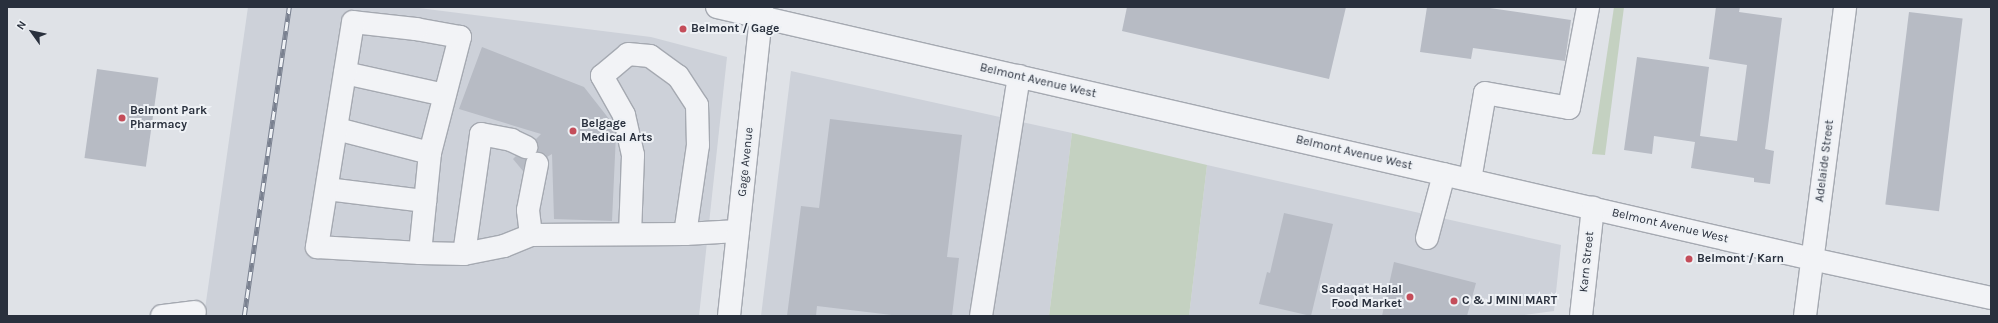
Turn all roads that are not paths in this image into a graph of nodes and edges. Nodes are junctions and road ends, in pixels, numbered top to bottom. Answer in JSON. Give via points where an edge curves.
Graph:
{"nodes":[{"id":1,"x":717,"y":7,"type":"edge"},
{"id":2,"x":1588,"y":7,"type":"edge"},
{"id":3,"x":1845,"y":7,"type":"edge"},
{"id":4,"x":762,"y":12,"type":"edge"},
{"id":5,"x":345,"y":73,"type":"junction"},
{"id":6,"x":1019,"y":76,"type":"junction"},
{"id":7,"x":444,"y":95,"type":"junction"},
{"id":8,"x":337,"y":129,"type":"junction"},
{"id":9,"x":430,"y":153,"type":"junction"},
{"id":10,"x":1444,"y":174,"type":"junction"},
{"id":11,"x":1470,"y":180,"type":"junction"},
{"id":12,"x":327,"y":189,"type":"junction"},
{"id":13,"x":425,"y":201,"type":"junction"},
{"id":14,"x":1593,"y":208,"type":"junction"},
{"id":15,"x":738,"y":231,"type":"junction"},
{"id":16,"x":530,"y":234,"type":"junction"},
{"id":17,"x":630,"y":234,"type":"junction"},
{"id":18,"x":685,"y":234,"type":"junction"},
{"id":19,"x":1427,"y":238,"type":"dead end"},
{"id":20,"x":420,"y":253,"type":"junction"},
{"id":21,"x":464,"y":254,"type":"junction"},
{"id":22,"x":1812,"y":258,"type":"junction"},
{"id":23,"x":1991,"y":298,"type":"edge"},
{"id":24,"x":195,"y":312,"type":"dead end"},
{"id":25,"x":162,"y":316,"type":"edge"},
{"id":26,"x":729,"y":316,"type":"edge"},
{"id":27,"x":981,"y":316,"type":"edge"},
{"id":28,"x":1581,"y":316,"type":"edge"},
{"id":29,"x":1805,"y":316,"type":"edge"}],
"edges":[{"from":1,"to":4,"type":"street","name":"Belmont Avenue West"},
{"from":2,"to":11,"type":"street","via":[[1569,108],[1485,93]]},
{"from":3,"to":22,"type":"street","name":"Adelaide Street"},
{"from":4,"to":6,"type":"street","name":"Belmont Avenue West"},
{"from":4,"to":15,"type":"street","name":"Gage Avenue"},
{"from":5,"to":7,"type":"street"},
{"from":5,"to":7,"type":"street","via":[[353,22],[460,37]]},
{"from":5,"to":8,"type":"street"},
{"from":6,"to":10,"type":"street","name":"Belmont Avenue West"},
{"from":6,"to":27,"type":"street"},
{"from":7,"to":9,"type":"street"},
{"from":8,"to":9,"type":"street"},
{"from":8,"to":12,"type":"street"},
{"from":9,"to":13,"type":"street"},
{"from":10,"to":11,"type":"street","name":"Belmont Avenue West"},
{"from":10,"to":19,"type":"street"},
{"from":11,"to":14,"type":"street","name":"Belmont Avenue West"},
{"from":12,"to":13,"type":"street"},
{"from":12,"to":20,"type":"street","via":[[317,247]]},
{"from":13,"to":20,"type":"street"},
{"from":14,"to":22,"type":"street","name":"Belmont Avenue West"},
{"from":14,"to":28,"type":"street","name":"Karn Street"},
{"from":15,"to":18,"type":"street"},
{"from":15,"to":26,"type":"street","name":"Gage Avenue"},
{"from":16,"to":17,"type":"street"},
{"from":16,"to":21,"type":"street","via":[[504,246]]},
{"from":16,"to":21,"type":"street","via":[[528,210],[531,156],[511,140],[481,134]]},
{"from":17,"to":18,"type":"street"},
{"from":17,"to":18,"type":"street","via":[[633,155],[624,115],[602,76],[628,54],[650,56],[678,76],[697,105],[698,145]]},
{"from":20,"to":21,"type":"street"},
{"from":22,"to":23,"type":"street","name":"Belmont Avenue West"},
{"from":22,"to":29,"type":"street","name":"Adelaide Street"},
{"from":24,"to":25,"type":"street"}]}
